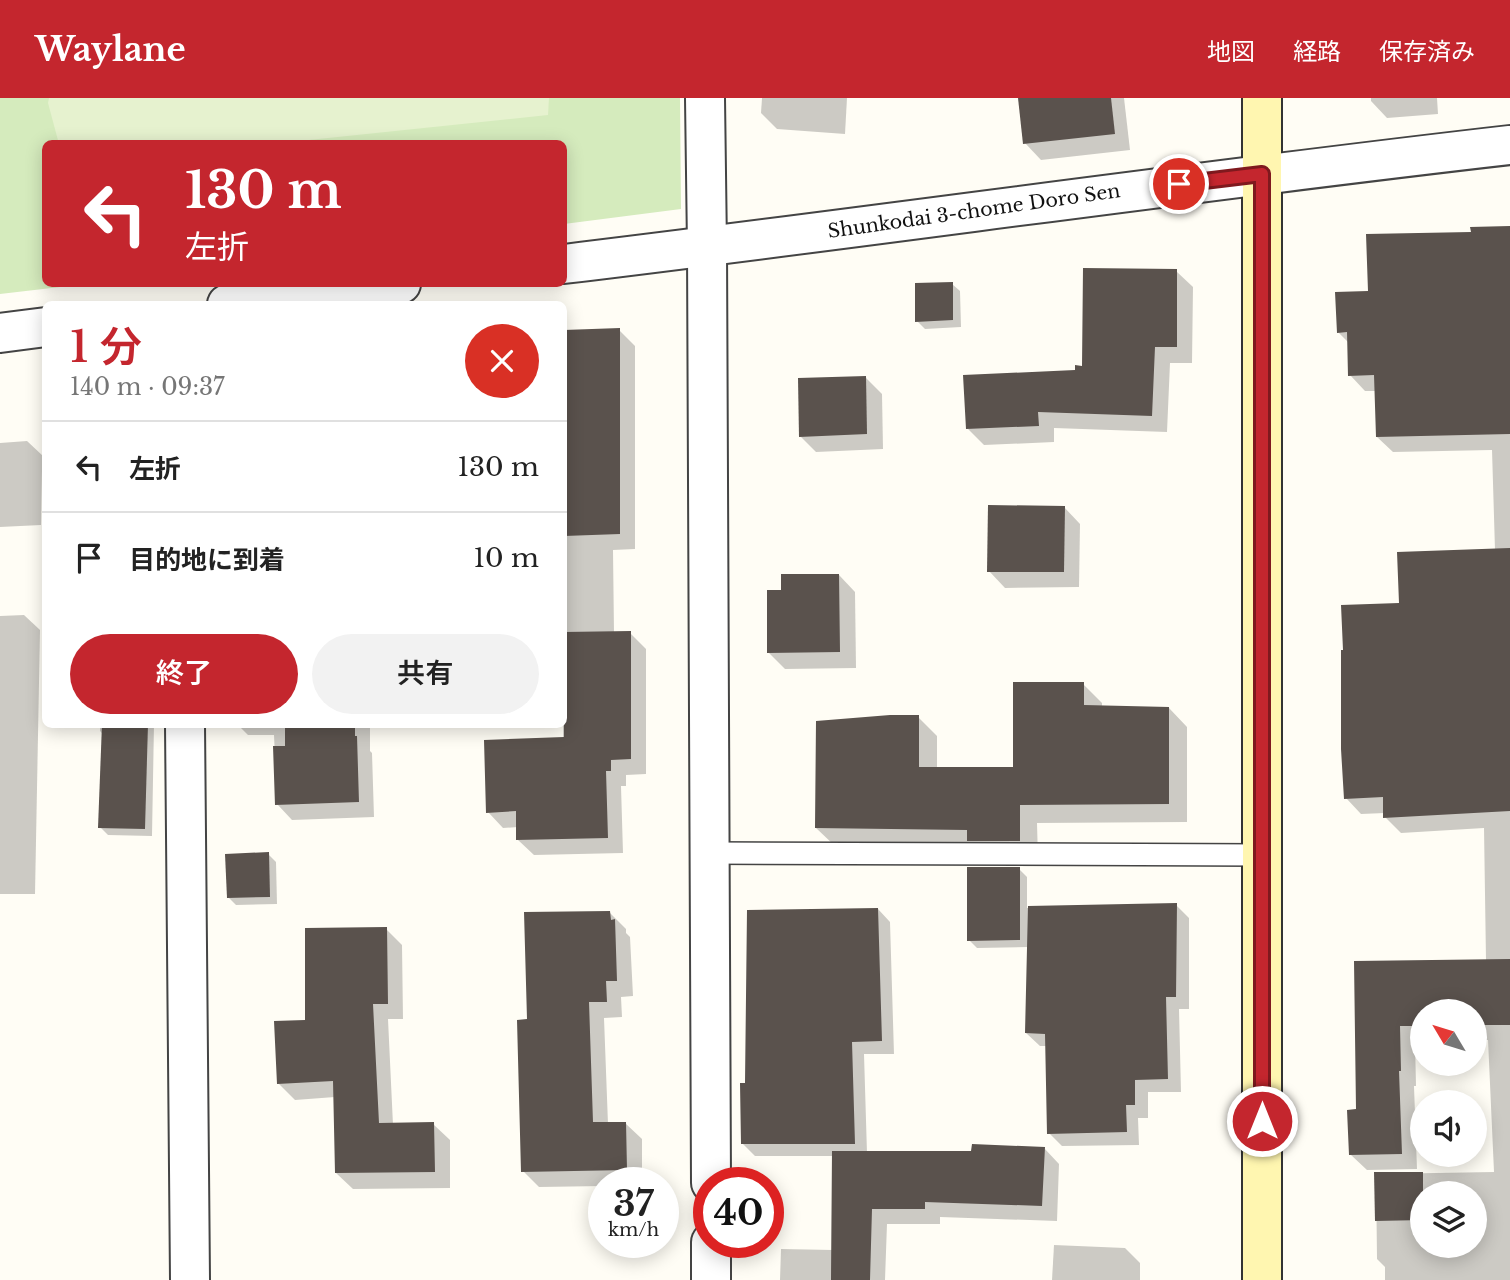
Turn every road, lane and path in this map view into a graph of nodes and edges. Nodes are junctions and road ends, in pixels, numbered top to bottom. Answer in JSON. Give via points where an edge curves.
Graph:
{"nodes":[{"id":1,"x":705,"y":98,"type":"edge"},
{"id":2,"x":1262,"y":98,"type":"edge"},
{"id":3,"x":1510,"y":145,"type":"edge"},
{"id":4,"x":1262,"y":174,"type":"junction"},
{"id":5,"x":707,"y":247,"type":"junction"},
{"id":6,"x":567,"y":264,"type":"edge"},
{"id":7,"x":375,"y":287,"type":"edge"},
{"id":8,"x":253,"y":301,"type":"edge"},
{"id":9,"x":42,"y":328,"type":"edge"},
{"id":10,"x":0,"y":333,"type":"edge"},
{"id":11,"x":185,"y":728,"type":"edge"},
{"id":12,"x":709,"y":853,"type":"junction"},
{"id":13,"x":1262,"y":855,"type":"junction"},
{"id":14,"x":710,"y":1167,"type":"edge"},
{"id":15,"x":711,"y":1258,"type":"edge"},
{"id":16,"x":190,"y":1280,"type":"edge"},
{"id":17,"x":711,"y":1280,"type":"edge"},
{"id":18,"x":1262,"y":1280,"type":"edge"}],
"edges":[{"from":1,"to":5,"type":"street"},
{"from":2,"to":4,"type":"street"},
{"from":3,"to":4,"type":"street","name":"Shunkodai 3-chome Doro Sen"},
{"from":4,"to":5,"type":"street","name":"Shunkodai 3-chome Doro Sen"},
{"from":4,"to":13,"type":"street"},
{"from":5,"to":6,"type":"street","name":"Shunkodai 3-chome Doro Sen"},
{"from":5,"to":12,"type":"street"},
{"from":7,"to":8,"type":"street"},
{"from":9,"to":10,"type":"street"},
{"from":11,"to":16,"type":"street"},
{"from":12,"to":13,"type":"lane"},
{"from":12,"to":14,"type":"street"},
{"from":13,"to":18,"type":"street"},
{"from":15,"to":17,"type":"street"}]}
